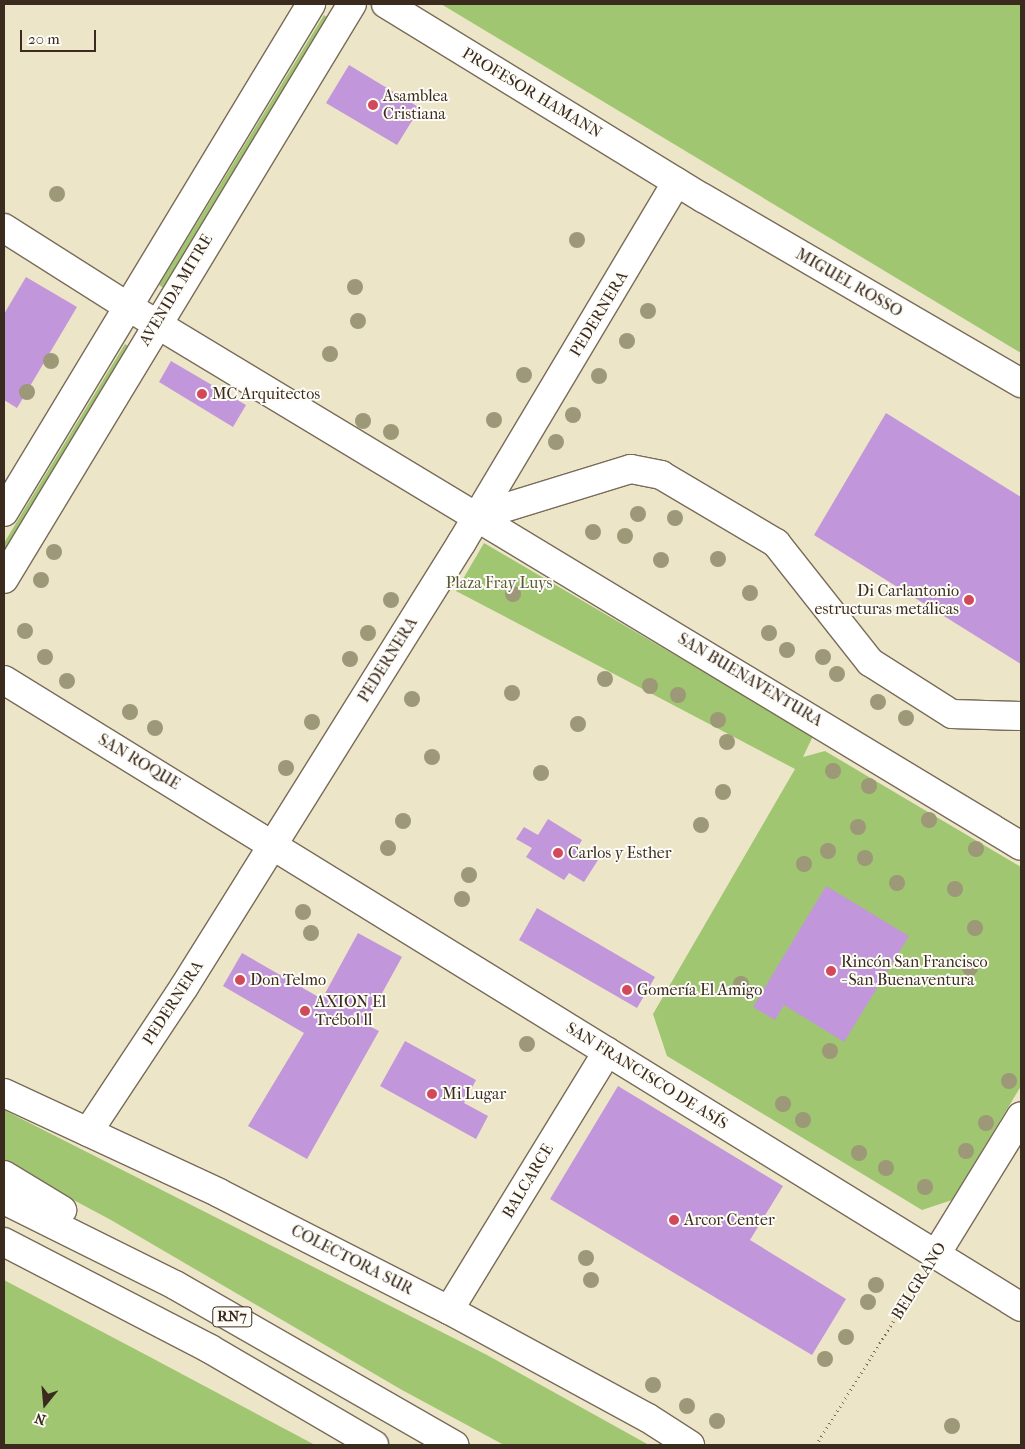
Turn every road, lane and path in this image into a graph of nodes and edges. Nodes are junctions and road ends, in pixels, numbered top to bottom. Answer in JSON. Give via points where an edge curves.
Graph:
{"nodes":[{"id":1,"x":311,"y":4,"type":"edge"},
{"id":2,"x":352,"y":4,"type":"edge"},
{"id":3,"x":386,"y":4,"type":"edge"},
{"id":4,"x":678,"y":182,"type":"junction"},
{"id":5,"x":4,"y":228,"type":"edge"},
{"id":6,"x":127,"y":306,"type":"junction"},
{"id":7,"x":157,"y":322,"type":"junction"},
{"id":8,"x":1021,"y":382,"type":"edge"},
{"id":9,"x":4,"y":512,"type":"edge"},
{"id":10,"x":478,"y":516,"type":"junction"},
{"id":11,"x":4,"y":579,"type":"edge"},
{"id":12,"x":4,"y":680,"type":"edge"},
{"id":13,"x":1021,"y":716,"type":"edge"},
{"id":14,"x":273,"y":844,"type":"junction"},
{"id":15,"x":1021,"y":846,"type":"edge"},
{"id":16,"x":608,"y":1052,"type":"junction"},
{"id":17,"x":4,"y":1093,"type":"edge"},
{"id":18,"x":1021,"y":1116,"type":"edge"},
{"id":19,"x":88,"y":1132,"type":"junction"},
{"id":20,"x":4,"y":1174,"type":"edge"},
{"id":21,"x":4,"y":1200,"type":"edge"},
{"id":22,"x":4,"y":1242,"type":"edge"},
{"id":23,"x":935,"y":1256,"type":"junction"},
{"id":24,"x":1021,"y":1307,"type":"edge"},
{"id":25,"x":449,"y":1310,"type":"junction"},
{"id":26,"x":335,"y":1375,"type":"junction"},
{"id":27,"x":374,"y":1445,"type":"edge"},
{"id":28,"x":454,"y":1445,"type":"edge"},
{"id":29,"x":690,"y":1445,"type":"edge"},
{"id":30,"x":816,"y":1445,"type":"edge"}],
"edges":[{"from":1,"to":6,"type":"main road","name":"AVENIDA MITRE"},
{"from":2,"to":7,"type":"main road","name":"AVENIDA MITRE"},
{"from":3,"to":4,"type":"main road","name":"PROFESOR HAMANN"},
{"from":4,"to":8,"type":"main road","name":"MIGUEL ROSSO"},
{"from":4,"to":10,"type":"main road","name":"PEDERNERA"},
{"from":5,"to":6,"type":"main road","name":"SAN BUENAVENTURA"},
{"from":6,"to":7,"type":"main road","name":"SAN BUENAVENTURA"},
{"from":6,"to":9,"type":"main road","name":"AVENIDA MITRE"},
{"from":7,"to":10,"type":"main road","name":"SAN BUENAVENTURA"},
{"from":7,"to":11,"type":"main road","name":"AVENIDA MITRE"},
{"from":10,"to":13,"type":"main road","via":[[632,469],[661,475],[776,543],[870,662],[952,714]]},
{"from":10,"to":14,"type":"main road","name":"PEDERNERA"},
{"from":10,"to":15,"type":"main road","name":"SAN BUENAVENTURA"},
{"from":12,"to":14,"type":"main road","name":"SAN ROQUE"},
{"from":14,"to":16,"type":"main road","name":"SAN FRANCISCO DE ASÍS"},
{"from":14,"to":19,"type":"main road","name":"PEDERNERA"},
{"from":16,"to":23,"type":"main road","name":"SAN FRANCISCO DE ASÍS"},
{"from":16,"to":25,"type":"main road","name":"BALCARCE"},
{"from":17,"to":19,"type":"main road","name":"COLECTORA SUR"},
{"from":18,"to":23,"type":"main road","name":"BELGRANO"},
{"from":19,"to":25,"type":"main road","name":"COLECTORA SUR","via":[[219,1193]]},
{"from":20,"to":26,"type":"main road"},
{"from":21,"to":26,"type":"main road","number":"RN7","via":[[175,1285]]},
{"from":22,"to":27,"type":"main road","number":"RN7","via":[[202,1345]]},
{"from":23,"to":24,"type":"main road","name":"SAN FRANCISCO DE ASÍS"},
{"from":23,"to":30,"type":"path","name":"BELGRANO"},
{"from":25,"to":29,"type":"main road","name":"COLECTORA SUR","via":[[648,1418]]},
{"from":26,"to":28,"type":"main road","number":"RN7"}]}
